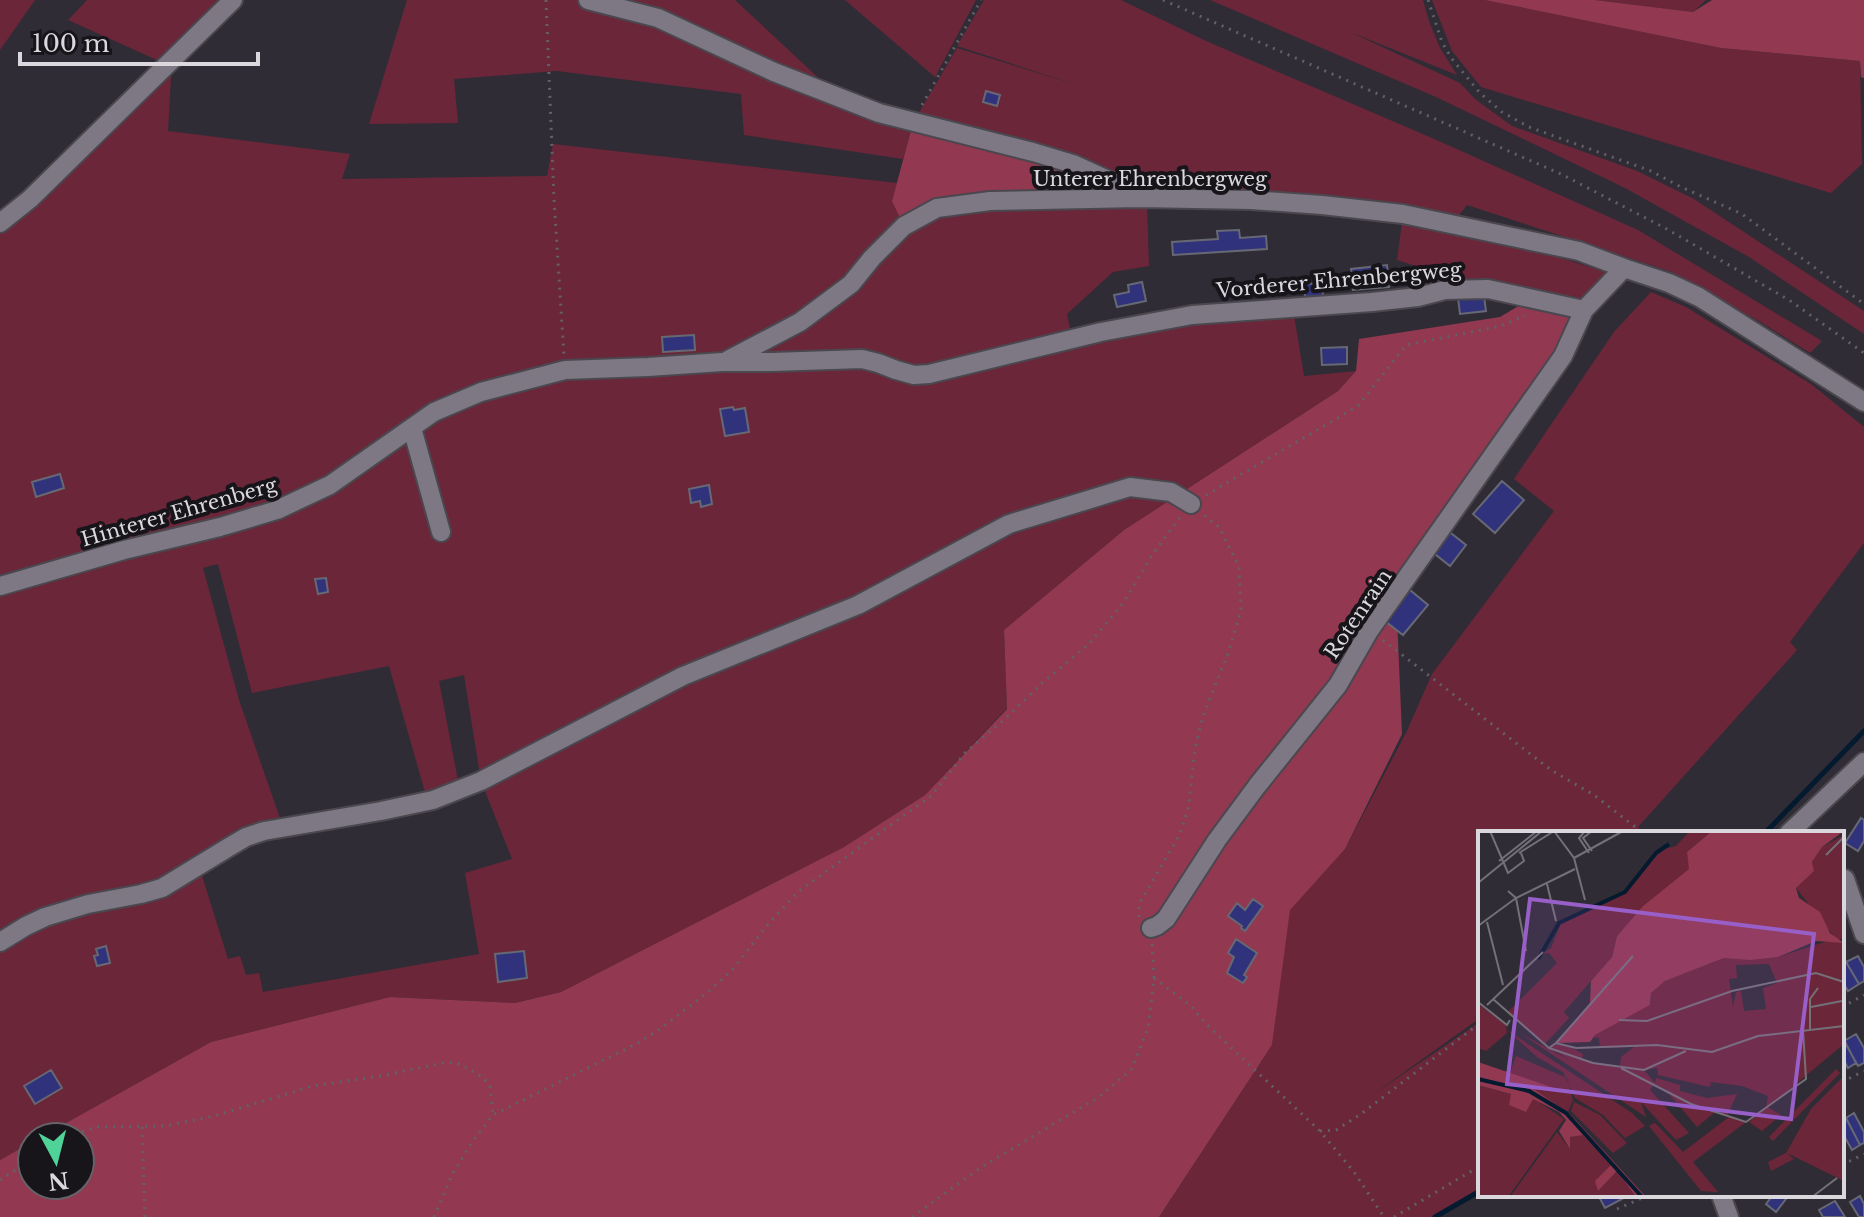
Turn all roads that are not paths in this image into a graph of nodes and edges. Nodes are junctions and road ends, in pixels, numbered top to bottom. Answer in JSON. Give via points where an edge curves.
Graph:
{"nodes":[{"id":1,"x":233,"y":0,"type":"edge"},
{"id":2,"x":588,"y":0,"type":"edge"},
{"id":3,"x":1139,"y":198,"type":"junction"},
{"id":4,"x":0,"y":223,"type":"edge"},
{"id":5,"x":1624,"y":268,"type":"junction"},
{"id":6,"x":1584,"y":310,"type":"junction"},
{"id":7,"x":722,"y":362,"type":"junction"},
{"id":8,"x":1864,"y":402,"type":"edge"},
{"id":9,"x":412,"y":428,"type":"junction"},
{"id":10,"x":1191,"y":504,"type":"road end"},
{"id":11,"x":441,"y":532,"type":"dead end"},
{"id":12,"x":0,"y":586,"type":"edge"},
{"id":13,"x":1864,"y":762,"type":"edge"},
{"id":14,"x":1791,"y":831,"type":"edge"},
{"id":15,"x":1845,"y":879,"type":"dead end"},
{"id":16,"x":1151,"y":928,"type":"road end"},
{"id":17,"x":1864,"y":934,"type":"edge"},
{"id":18,"x":0,"y":942,"type":"edge"},
{"id":19,"x":1722,"y":1197,"type":"edge"},
{"id":20,"x":1729,"y":1217,"type":"edge"}],
"edges":[{"from":1,"to":4,"type":"street"},
{"from":2,"to":3,"type":"street","via":[[658,18],[879,113],[1073,164]]},
{"from":3,"to":5,"type":"street","name":"Unterer Ehrenbergweg","via":[[1251,200],[1403,214],[1579,251]]},
{"from":3,"to":7,"type":"street","name":"Unterer Ehrenbergweg","via":[[990,201],[937,208],[904,226],[851,284],[800,322]]},
{"from":5,"to":6,"type":"street"},
{"from":5,"to":8,"type":"street","via":[[1699,297]]},
{"from":6,"to":7,"type":"street","name":"Vorderer Ehrenbergweg","via":[[1488,289],[1445,290],[1372,302],[1192,315],[929,374],[914,375],[862,359]]},
{"from":6,"to":16,"type":"street","name":"Rotenrain","via":[[1563,356],[1369,631],[1338,685],[1217,840],[1166,919]]},
{"from":7,"to":9,"type":"street","name":"Hinterer Ehrenberg","via":[[565,370],[481,392],[434,412]]},
{"from":9,"to":11,"type":"street"},
{"from":9,"to":12,"type":"street","name":"Hinterer Ehrenberg","via":[[330,485],[277,510]]},
{"from":10,"to":18,"type":"street","via":[[1171,492],[1130,487],[1009,524],[858,605],[683,676],[481,781],[433,800],[246,837],[162,888],[45,917]]},
{"from":13,"to":14,"type":"street"},
{"from":15,"to":17,"type":"street"},
{"from":19,"to":20,"type":"street"}]}
